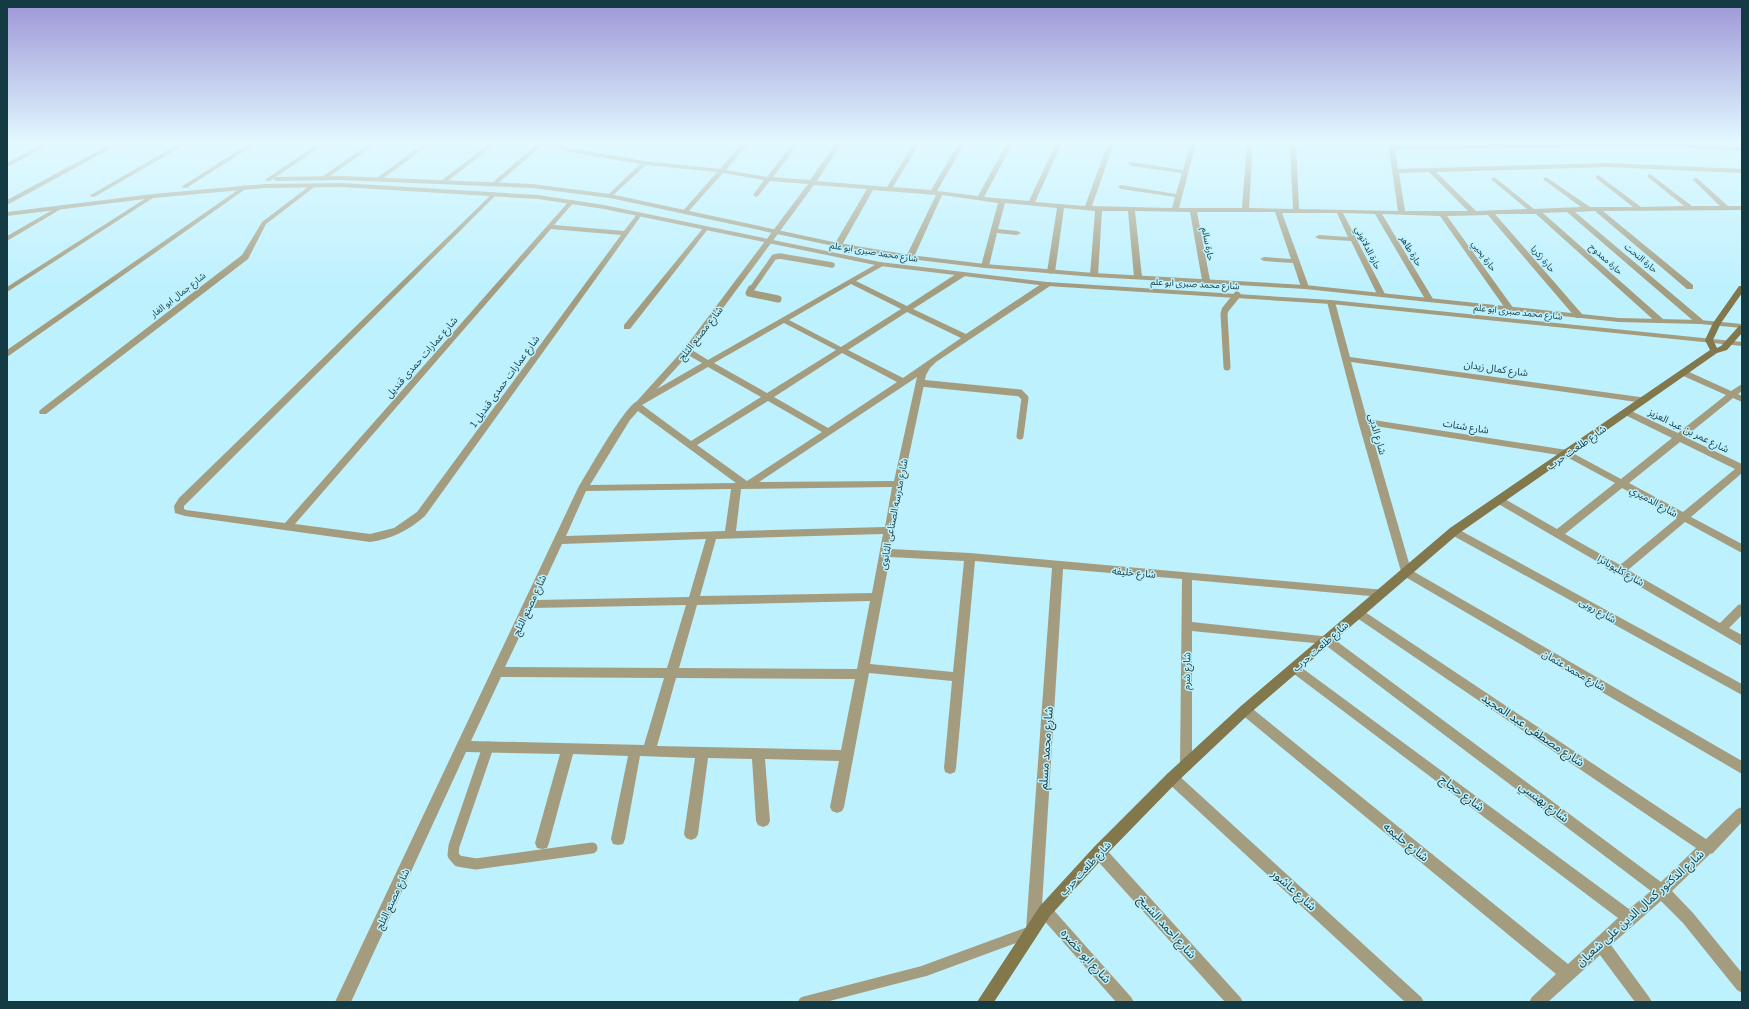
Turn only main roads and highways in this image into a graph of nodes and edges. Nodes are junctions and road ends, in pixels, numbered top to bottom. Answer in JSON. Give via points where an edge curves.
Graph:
{"nodes":[{"id":1,"x":1742,"y":288,"type":"edge"},
{"id":2,"x":1742,"y":327,"type":"edge"},
{"id":3,"x":1711,"y":345,"type":"junction"},
{"id":4,"x":985,"y":1002,"type":"edge"}],
"edges":[{"from":1,"to":3,"type":"main road","name":"شارع طلعت حرب","via":[[1717,323]]},
{"from":2,"to":3,"type":"main road","name":"شارع طلعت حرب","via":[[1724,348]]},
{"from":3,"to":4,"type":"main road","name":"شارع طلعت حرب","via":[[1684,373],[1454,531],[1246,710],[1172,778],[1045,911]]}]}
